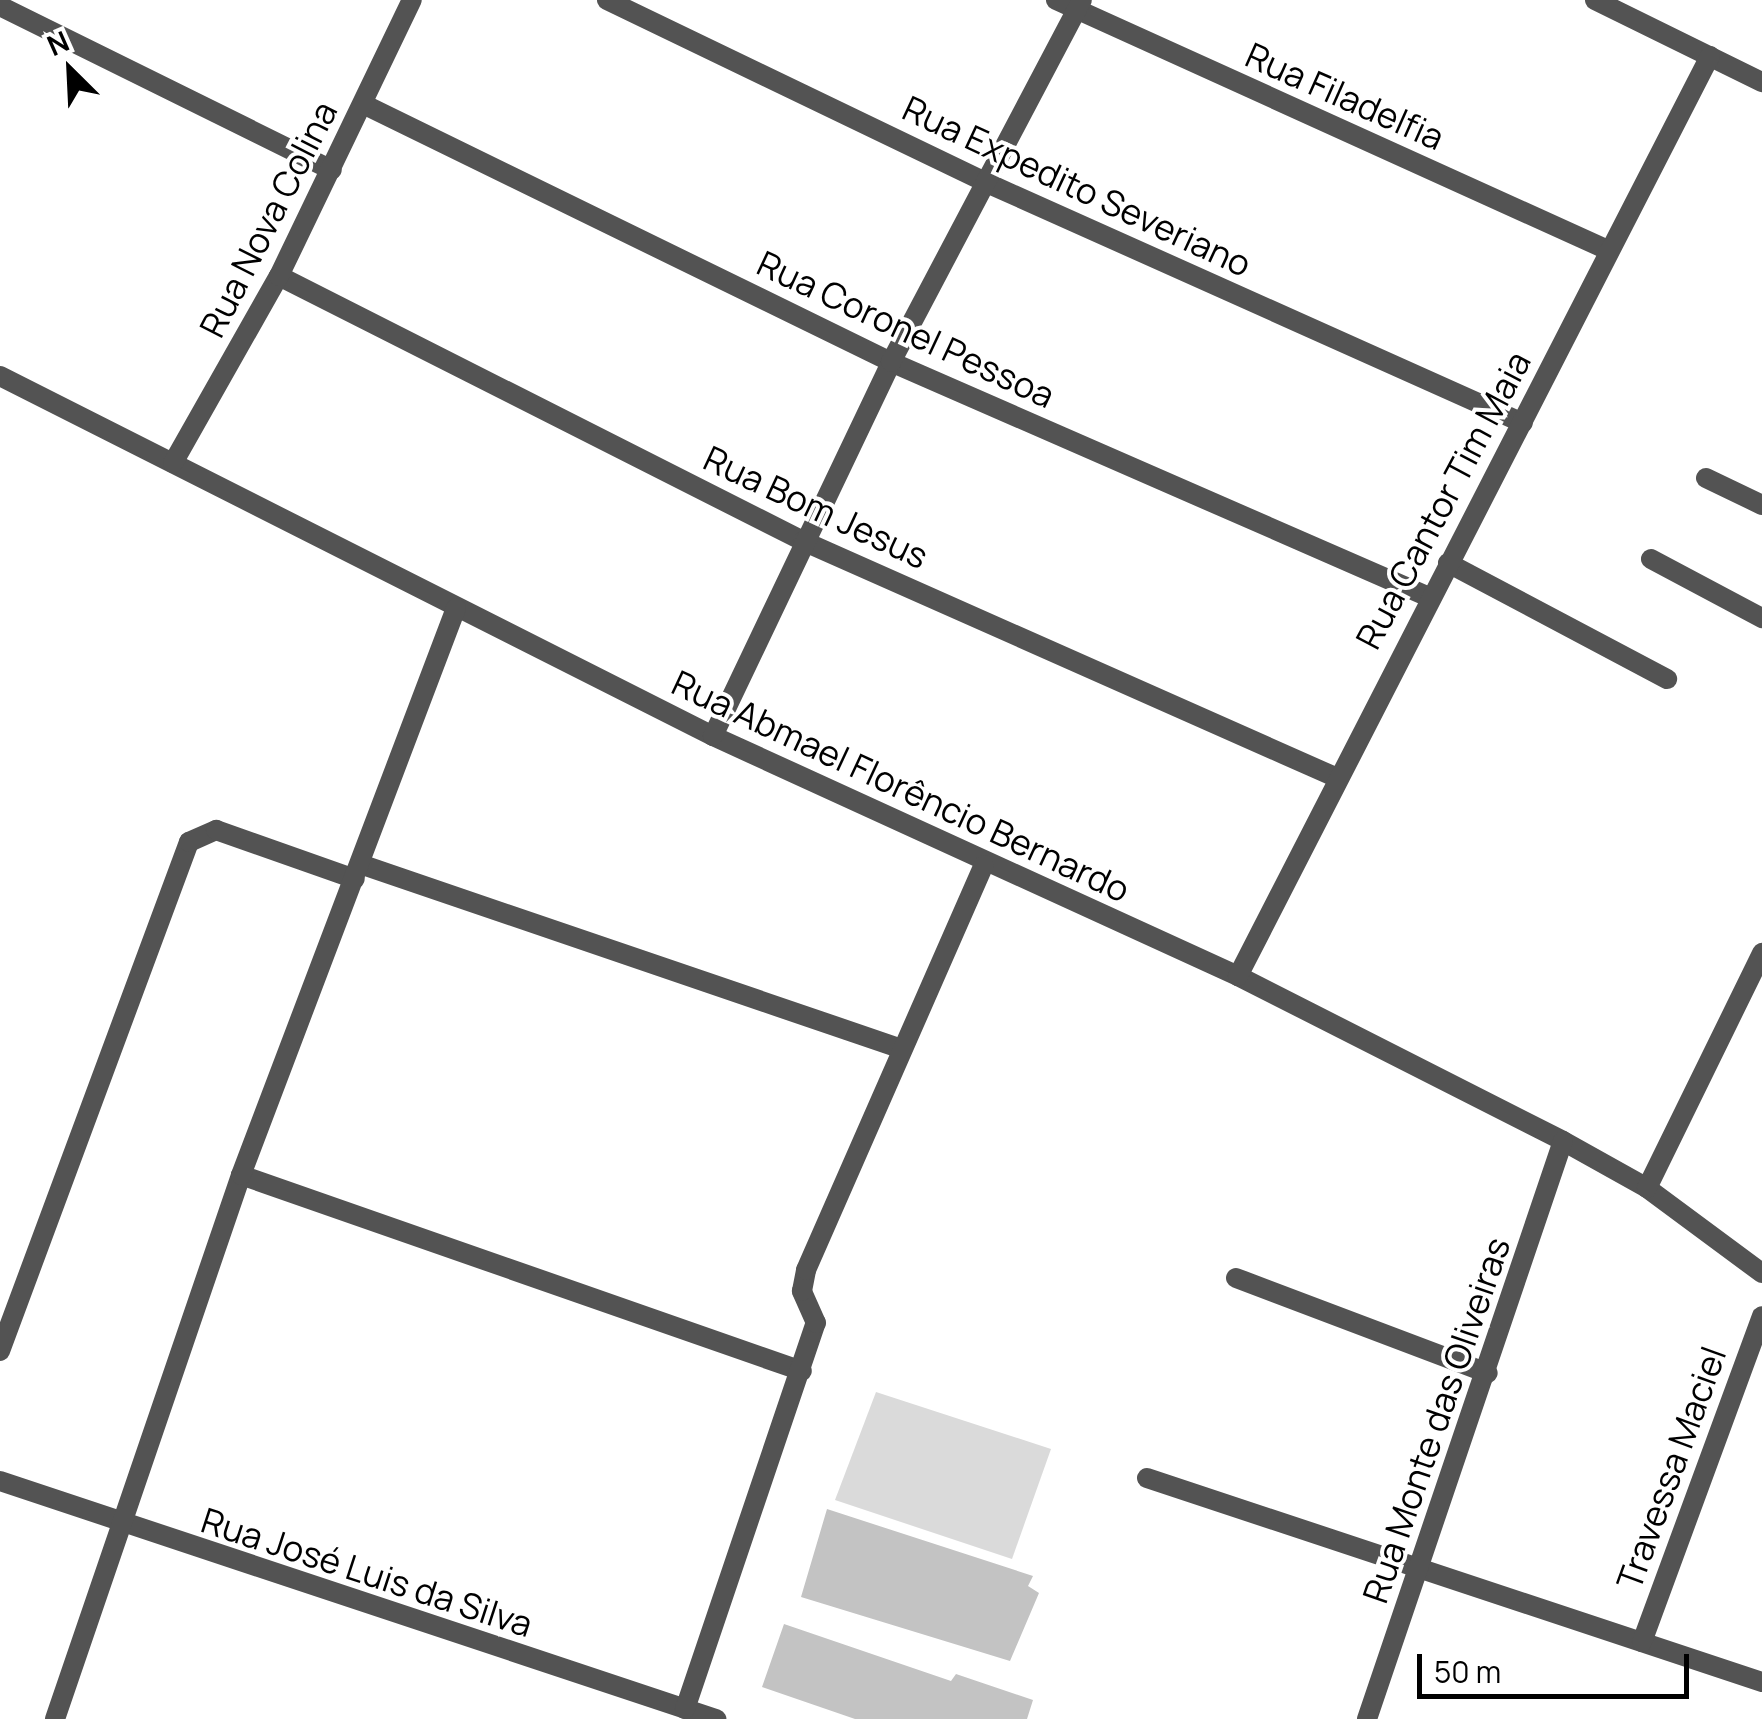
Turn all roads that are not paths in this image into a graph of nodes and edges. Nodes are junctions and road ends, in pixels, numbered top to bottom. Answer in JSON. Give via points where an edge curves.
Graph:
{"nodes":[{"id":1,"x":412,"y":0,"type":"edge"},
{"id":2,"x":607,"y":0,"type":"edge"},
{"id":3,"x":1056,"y":0,"type":"edge"},
{"id":4,"x":1596,"y":0,"type":"edge"},
{"id":5,"x":1079,"y":5,"type":"edge"},
{"id":6,"x":0,"y":6,"type":"edge"},
{"id":7,"x":1710,"y":56,"type":"junction"},
{"id":8,"x":1762,"y":82,"type":"edge"},
{"id":9,"x":363,"y":104,"type":"junction"},
{"id":10,"x":332,"y":170,"type":"junction"},
{"id":11,"x":987,"y":182,"type":"junction"},
{"id":12,"x":1608,"y":250,"type":"junction"},
{"id":13,"x":279,"y":276,"type":"junction"},
{"id":14,"x":892,"y":362,"type":"junction"},
{"id":15,"x":0,"y":376,"type":"edge"},
{"id":16,"x":1523,"y":423,"type":"junction"},
{"id":17,"x":173,"y":463,"type":"junction"},
{"id":18,"x":1706,"y":478,"type":"dead end"},
{"id":19,"x":1762,"y":505,"type":"edge"},
{"id":20,"x":803,"y":541,"type":"junction"},
{"id":21,"x":1651,"y":559,"type":"dead end"},
{"id":22,"x":1448,"y":564,"type":"junction"},
{"id":23,"x":1429,"y":597,"type":"junction"},
{"id":24,"x":456,"y":608,"type":"junction"},
{"id":25,"x":1762,"y":618,"type":"edge"},
{"id":26,"x":1667,"y":679,"type":"dead end"},
{"id":27,"x":713,"y":736,"type":"junction"},
{"id":28,"x":1335,"y":777,"type":"junction"},
{"id":29,"x":984,"y":865,"type":"junction"},
{"id":30,"x":358,"y":872,"type":"junction"},
{"id":31,"x":1762,"y":953,"type":"edge"},
{"id":32,"x":1238,"y":976,"type":"junction"},
{"id":33,"x":902,"y":1049,"type":"junction"},
{"id":34,"x":1563,"y":1141,"type":"junction"},
{"id":35,"x":241,"y":1175,"type":"junction"},
{"id":36,"x":1647,"y":1188,"type":"junction"},
{"id":37,"x":1762,"y":1273,"type":"edge"},
{"id":38,"x":1236,"y":1278,"type":"dead end"},
{"id":39,"x":1762,"y":1316,"type":"edge"},
{"id":40,"x":0,"y":1350,"type":"edge"},
{"id":41,"x":802,"y":1371,"type":"junction"},
{"id":42,"x":1488,"y":1373,"type":"junction"},
{"id":43,"x":1147,"y":1478,"type":"dead end"},
{"id":44,"x":0,"y":1481,"type":"edge"},
{"id":45,"x":123,"y":1526,"type":"junction"},
{"id":46,"x":1422,"y":1570,"type":"junction"},
{"id":47,"x":1642,"y":1642,"type":"junction"},
{"id":48,"x":1762,"y":1682,"type":"edge"},
{"id":49,"x":702,"y":1716,"type":"edge"},
{"id":50,"x":55,"y":1719,"type":"edge"},
{"id":51,"x":1367,"y":1719,"type":"edge"}],
"edges":[{"from":1,"to":9,"type":"street","name":"Rua Nova Colina"},
{"from":2,"to":11,"type":"street","name":"Rua Expedito Severiano"},
{"from":3,"to":5,"type":"street","name":"Rua Filadelfia"},
{"from":4,"to":7,"type":"street"},
{"from":5,"to":11,"type":"street"},
{"from":5,"to":12,"type":"street","name":"Rua Filadelfia"},
{"from":6,"to":10,"type":"street"},
{"from":7,"to":8,"type":"street"},
{"from":7,"to":12,"type":"street","name":"Rua Cantor Tim Maia"},
{"from":9,"to":10,"type":"street","name":"Rua Nova Colina"},
{"from":9,"to":14,"type":"street","name":"Rua Coronel Pessoa"},
{"from":10,"to":13,"type":"street","name":"Rua Nova Colina"},
{"from":11,"to":14,"type":"street"},
{"from":11,"to":16,"type":"street","name":"Rua Expedito Severiano"},
{"from":12,"to":16,"type":"street","name":"Rua Cantor Tim Maia"},
{"from":13,"to":17,"type":"street","name":"Rua Nova Colina"},
{"from":13,"to":20,"type":"street","name":"Rua Bom Jesus"},
{"from":14,"to":20,"type":"street"},
{"from":14,"to":23,"type":"street","name":"Rua Coronel Pessoa"},
{"from":15,"to":17,"type":"street","name":"Rua Abmael Florêncio Bernardo"},
{"from":16,"to":22,"type":"street","name":"Rua Cantor Tim Maia"},
{"from":17,"to":24,"type":"street","name":"Rua Abmael Florêncio Bernardo"},
{"from":18,"to":19,"type":"street"},
{"from":20,"to":27,"type":"street"},
{"from":20,"to":28,"type":"street","name":"Rua Bom Jesus"},
{"from":21,"to":25,"type":"street"},
{"from":22,"to":23,"type":"street","name":"Rua Cantor Tim Maia"},
{"from":22,"to":26,"type":"street"},
{"from":23,"to":28,"type":"street","name":"Rua Cantor Tim Maia"},
{"from":24,"to":27,"type":"street","name":"Rua Abmael Florêncio Bernardo"},
{"from":24,"to":30,"type":"street"},
{"from":27,"to":29,"type":"street","name":"Rua Abmael Florêncio Bernardo"},
{"from":28,"to":32,"type":"street","name":"Rua Cantor Tim Maia"},
{"from":29,"to":32,"type":"street","name":"Rua Abmael Florêncio Bernardo"},
{"from":29,"to":33,"type":"street"},
{"from":30,"to":33,"type":"street"},
{"from":30,"to":35,"type":"street"},
{"from":30,"to":40,"type":"street","via":[[216,830],[189,842]]},
{"from":31,"to":36,"type":"street"},
{"from":32,"to":34,"type":"street","name":"Rua Abmael Florêncio Bernardo"},
{"from":33,"to":41,"type":"street","via":[[806,1270],[802,1291],[816,1323]]},
{"from":34,"to":36,"type":"street","name":"Rua Abmael Florêncio Bernardo"},
{"from":34,"to":42,"type":"street","name":"Rua Monte das Oliveiras"},
{"from":35,"to":41,"type":"street"},
{"from":35,"to":45,"type":"street"},
{"from":36,"to":37,"type":"street","name":"Rua Abmael Florêncio Bernardo"},
{"from":38,"to":42,"type":"street"},
{"from":39,"to":47,"type":"street","name":"Travessa Maciel"},
{"from":41,"to":49,"type":"street"},
{"from":42,"to":46,"type":"street","name":"Rua Monte das Oliveiras"},
{"from":43,"to":46,"type":"street"},
{"from":44,"to":45,"type":"street","name":"Rua José Luis da Silva"},
{"from":45,"to":49,"type":"street","name":"Rua José Luis da Silva"},
{"from":45,"to":50,"type":"street"},
{"from":46,"to":47,"type":"street"},
{"from":46,"to":51,"type":"street","name":"Rua Monte das Oliveiras"},
{"from":47,"to":48,"type":"street"}]}
